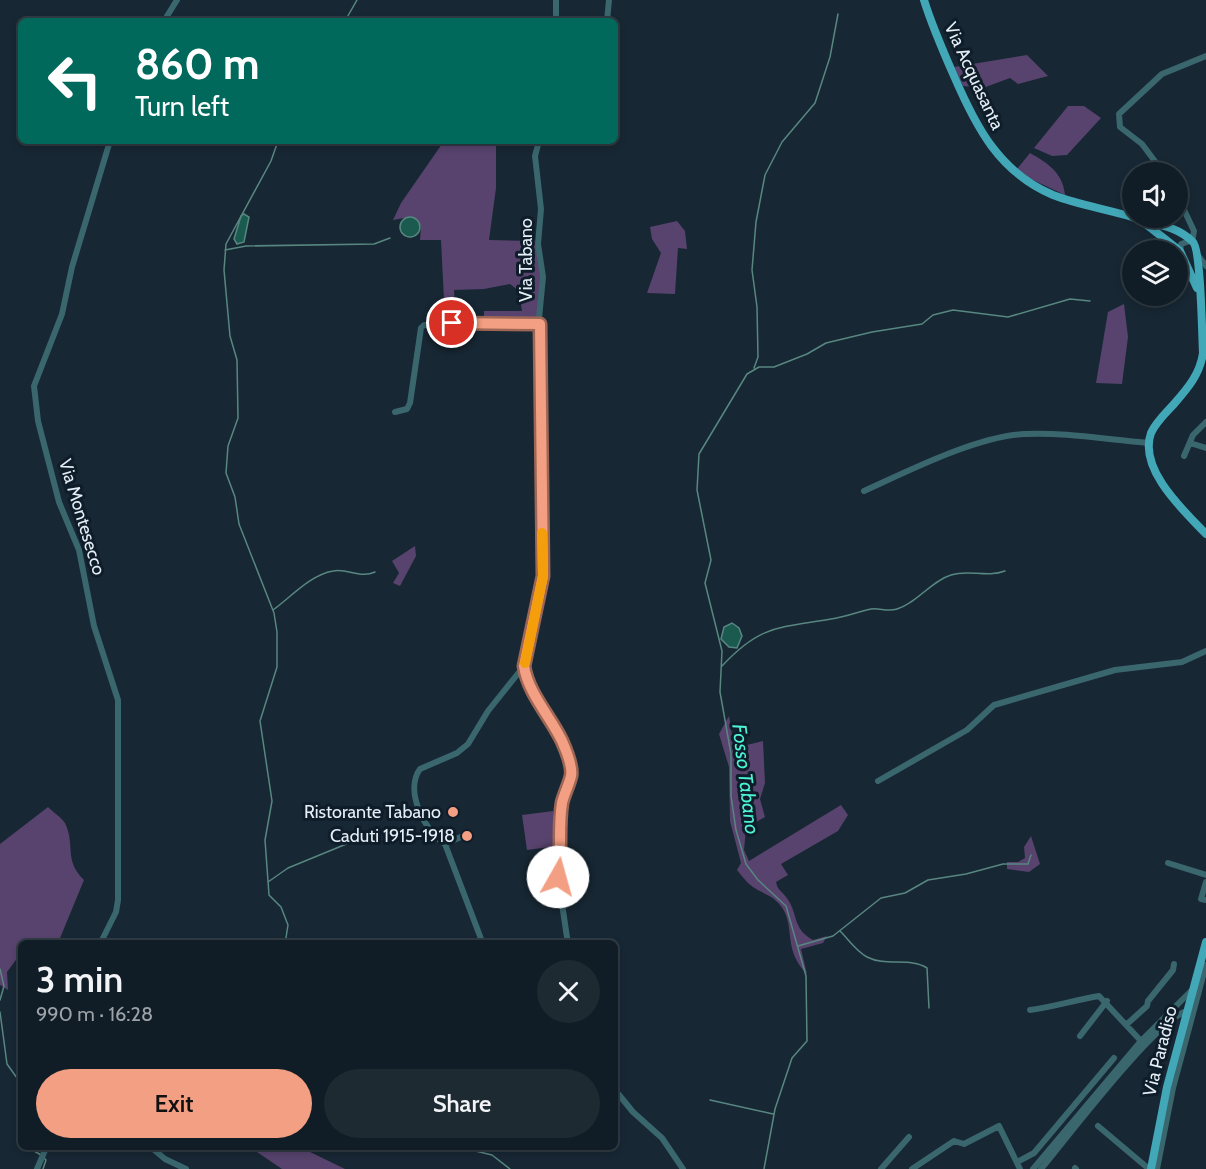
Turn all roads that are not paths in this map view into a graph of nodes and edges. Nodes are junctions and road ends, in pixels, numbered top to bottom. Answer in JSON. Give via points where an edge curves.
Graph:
{"nodes":[{"id":1,"x":177,"y":0,"type":"edge"},
{"id":2,"x":556,"y":0,"type":"edge"},
{"id":3,"x":609,"y":0,"type":"edge"},
{"id":4,"x":924,"y":0,"type":"edge"},
{"id":5,"x":166,"y":18,"type":"edge"},
{"id":6,"x":556,"y":18,"type":"edge"},
{"id":7,"x":607,"y":18,"type":"edge"},
{"id":8,"x":1206,"y":56,"type":"edge"},
{"id":9,"x":110,"y":144,"type":"edge"},
{"id":10,"x":538,"y":144,"type":"edge"},
{"id":11,"x":1156,"y":162,"type":"edge"},
{"id":12,"x":1122,"y":214,"type":"edge"},
{"id":13,"x":1188,"y":218,"type":"edge"},
{"id":14,"x":1148,"y":228,"type":"edge"},
{"id":15,"x":1171,"y":228,"type":"edge"},
{"id":16,"x":1164,"y":240,"type":"edge"},
{"id":17,"x":1188,"y":245,"type":"edge"},
{"id":18,"x":1194,"y":246,"type":"junction"},
{"id":19,"x":1188,"y":255,"type":"edge"},
{"id":20,"x":1206,"y":266,"type":"edge"},
{"id":21,"x":1188,"y":269,"type":"edge"},
{"id":22,"x":1199,"y":294,"type":"junction"},
{"id":23,"x":540,"y":324,"type":"junction"},
{"id":24,"x":395,"y":412,"type":"dead end"},
{"id":25,"x":1206,"y":422,"type":"edge"},
{"id":26,"x":1149,"y":443,"type":"junction"},
{"id":27,"x":1190,"y":443,"type":"junction"},
{"id":28,"x":1206,"y":448,"type":"edge"},
{"id":29,"x":1184,"y":456,"type":"dead end"},
{"id":30,"x":864,"y":491,"type":"dead end"},
{"id":31,"x":1206,"y":534,"type":"edge"},
{"id":32,"x":1206,"y":651,"type":"edge"},
{"id":33,"x":524,"y":666,"type":"junction"},
{"id":34,"x":878,"y":781,"type":"dead end"},
{"id":35,"x":464,"y":836,"type":"dead end"},
{"id":36,"x":445,"y":844,"type":"junction"},
{"id":37,"x":1168,"y":863,"type":"dead end"},
{"id":38,"x":1206,"y":874,"type":"edge"},
{"id":39,"x":1206,"y":882,"type":"edge"},
{"id":40,"x":1206,"y":900,"type":"edge"},
{"id":41,"x":102,"y":940,"type":"edge"},
{"id":42,"x":482,"y":940,"type":"edge"},
{"id":43,"x":567,"y":940,"type":"edge"},
{"id":44,"x":1206,"y":942,"type":"edge"},
{"id":45,"x":1174,"y":964,"type":"dead end"},
{"id":46,"x":1206,"y":965,"type":"edge"},
{"id":47,"x":1192,"y":990,"type":"junction"},
{"id":48,"x":1107,"y":1001,"type":"junction"},
{"id":49,"x":1176,"y":1007,"type":"junction"},
{"id":50,"x":1030,"y":1010,"type":"dead end"},
{"id":51,"x":1187,"y":1011,"type":"junction"},
{"id":52,"x":1172,"y":1018,"type":"junction"},
{"id":53,"x":1126,"y":1025,"type":"junction"},
{"id":54,"x":1183,"y":1025,"type":"junction"},
{"id":55,"x":1080,"y":1036,"type":"dead end"},
{"id":56,"x":1141,"y":1041,"type":"junction"},
{"id":57,"x":1114,"y":1058,"type":"dead end"},
{"id":58,"x":1170,"y":1087,"type":"junction"},
{"id":59,"x":618,"y":1094,"type":"edge"},
{"id":60,"x":1098,"y":1126,"type":"dead end"},
{"id":61,"x":909,"y":1137,"type":"dead end"},
{"id":62,"x":45,"y":1150,"type":"edge"},
{"id":63,"x":155,"y":1150,"type":"edge"},
{"id":64,"x":1018,"y":1166,"type":"edge"},
{"id":65,"x":37,"y":1169,"type":"edge"},
{"id":66,"x":186,"y":1169,"type":"edge"},
{"id":67,"x":683,"y":1169,"type":"edge"},
{"id":68,"x":881,"y":1169,"type":"edge"},
{"id":69,"x":912,"y":1169,"type":"edge"},
{"id":70,"x":1033,"y":1169,"type":"edge"},
{"id":71,"x":1041,"y":1169,"type":"edge"},
{"id":72,"x":1150,"y":1169,"type":"edge"},
{"id":73,"x":1157,"y":1169,"type":"edge"}],
"edges":[{"from":1,"to":5,"type":"street"},
{"from":2,"to":6,"type":"street"},
{"from":3,"to":7,"type":"street"},
{"from":4,"to":12,"type":"main road","name":"Via Acquasanta","via":[[973,119],[1002,160],[1020,176],[1053,194]]},
{"from":8,"to":11,"type":"street","via":[[1162,74],[1121,111],[1120,127],[1142,144]]},
{"from":9,"to":41,"type":"street","name":"Via Montesecco","via":[[72,267],[62,314],[34,386],[38,421],[59,502],[79,550],[94,626],[118,700],[118,900]]},
{"from":10,"to":23,"type":"street","name":"Via Tabano","via":[[535,156],[541,210],[538,244],[543,277]]},
{"from":13,"to":18,"type":"street","via":[[1194,231]]},
{"from":14,"to":16,"type":"main road","name":"Via Acquasanta"},
{"from":15,"to":18,"type":"main road","name":"Via Acquasanta"},
{"from":17,"to":18,"type":"street"},
{"from":18,"to":19,"type":"street","via":[[1191,256]]},
{"from":18,"to":20,"type":"street"},
{"from":18,"to":22,"type":"main road"},
{"from":21,"to":22,"type":"main road"},
{"from":22,"to":26,"type":"main road","via":[[1201,366],[1184,393],[1157,423]]},
{"from":23,"to":24,"type":"street","via":[[424,325],[410,403],[407,409]]},
{"from":23,"to":33,"type":"street","name":"Via Tabano","via":[[543,576]]},
{"from":25,"to":27,"type":"street"},
{"from":26,"to":30,"type":"street","via":[[1024,434],[993,439]]},
{"from":26,"to":31,"type":"main road","via":[[1151,459],[1169,495]]},
{"from":27,"to":28,"type":"street"},
{"from":27,"to":29,"type":"street"},
{"from":32,"to":34,"type":"street","via":[[1182,662],[1115,670],[994,705],[967,730]]},
{"from":33,"to":36,"type":"street","name":"Via Tabano","via":[[468,744],[417,773],[415,795],[425,824]]},
{"from":33,"to":43,"type":"street","via":[[569,761],[571,777],[562,805],[558,877]]},
{"from":35,"to":36,"type":"street"},
{"from":36,"to":42,"type":"street","name":"Via Tabano","via":[[474,911]]},
{"from":37,"to":38,"type":"street"},
{"from":39,"to":40,"type":"street","via":[[1201,898]]},
{"from":44,"to":47,"type":"main road","name":"Via Paradiso"},
{"from":45,"to":53,"type":"street","via":[[1147,1006]]},
{"from":46,"to":58,"type":"street"},
{"from":47,"to":49,"type":"street"},
{"from":47,"to":51,"type":"main road","name":"Via Paradiso"},
{"from":48,"to":50,"type":"street","via":[[1099,996]]},
{"from":48,"to":53,"type":"street"},
{"from":48,"to":55,"type":"street"},
{"from":49,"to":51,"type":"street"},
{"from":49,"to":56,"type":"street"},
{"from":51,"to":52,"type":"street"},
{"from":51,"to":54,"type":"main road","name":"Via Paradiso"},
{"from":52,"to":54,"type":"street"},
{"from":52,"to":71,"type":"street"},
{"from":53,"to":56,"type":"street"},
{"from":54,"to":58,"type":"main road","name":"Via Paradiso"},
{"from":56,"to":70,"type":"street"},
{"from":57,"to":64,"type":"street","via":[[1034,1153]]},
{"from":58,"to":72,"type":"main road","name":"Via Paradiso"},
{"from":58,"to":73,"type":"street"},
{"from":59,"to":67,"type":"street","via":[[662,1138]]},
{"from":60,"to":72,"type":"street"},
{"from":61,"to":68,"type":"street"},
{"from":62,"to":65,"type":"street"},
{"from":63,"to":66,"type":"street"},
{"from":64,"to":69,"type":"street","via":[[999,1126],[964,1144],[954,1141]]}]}
